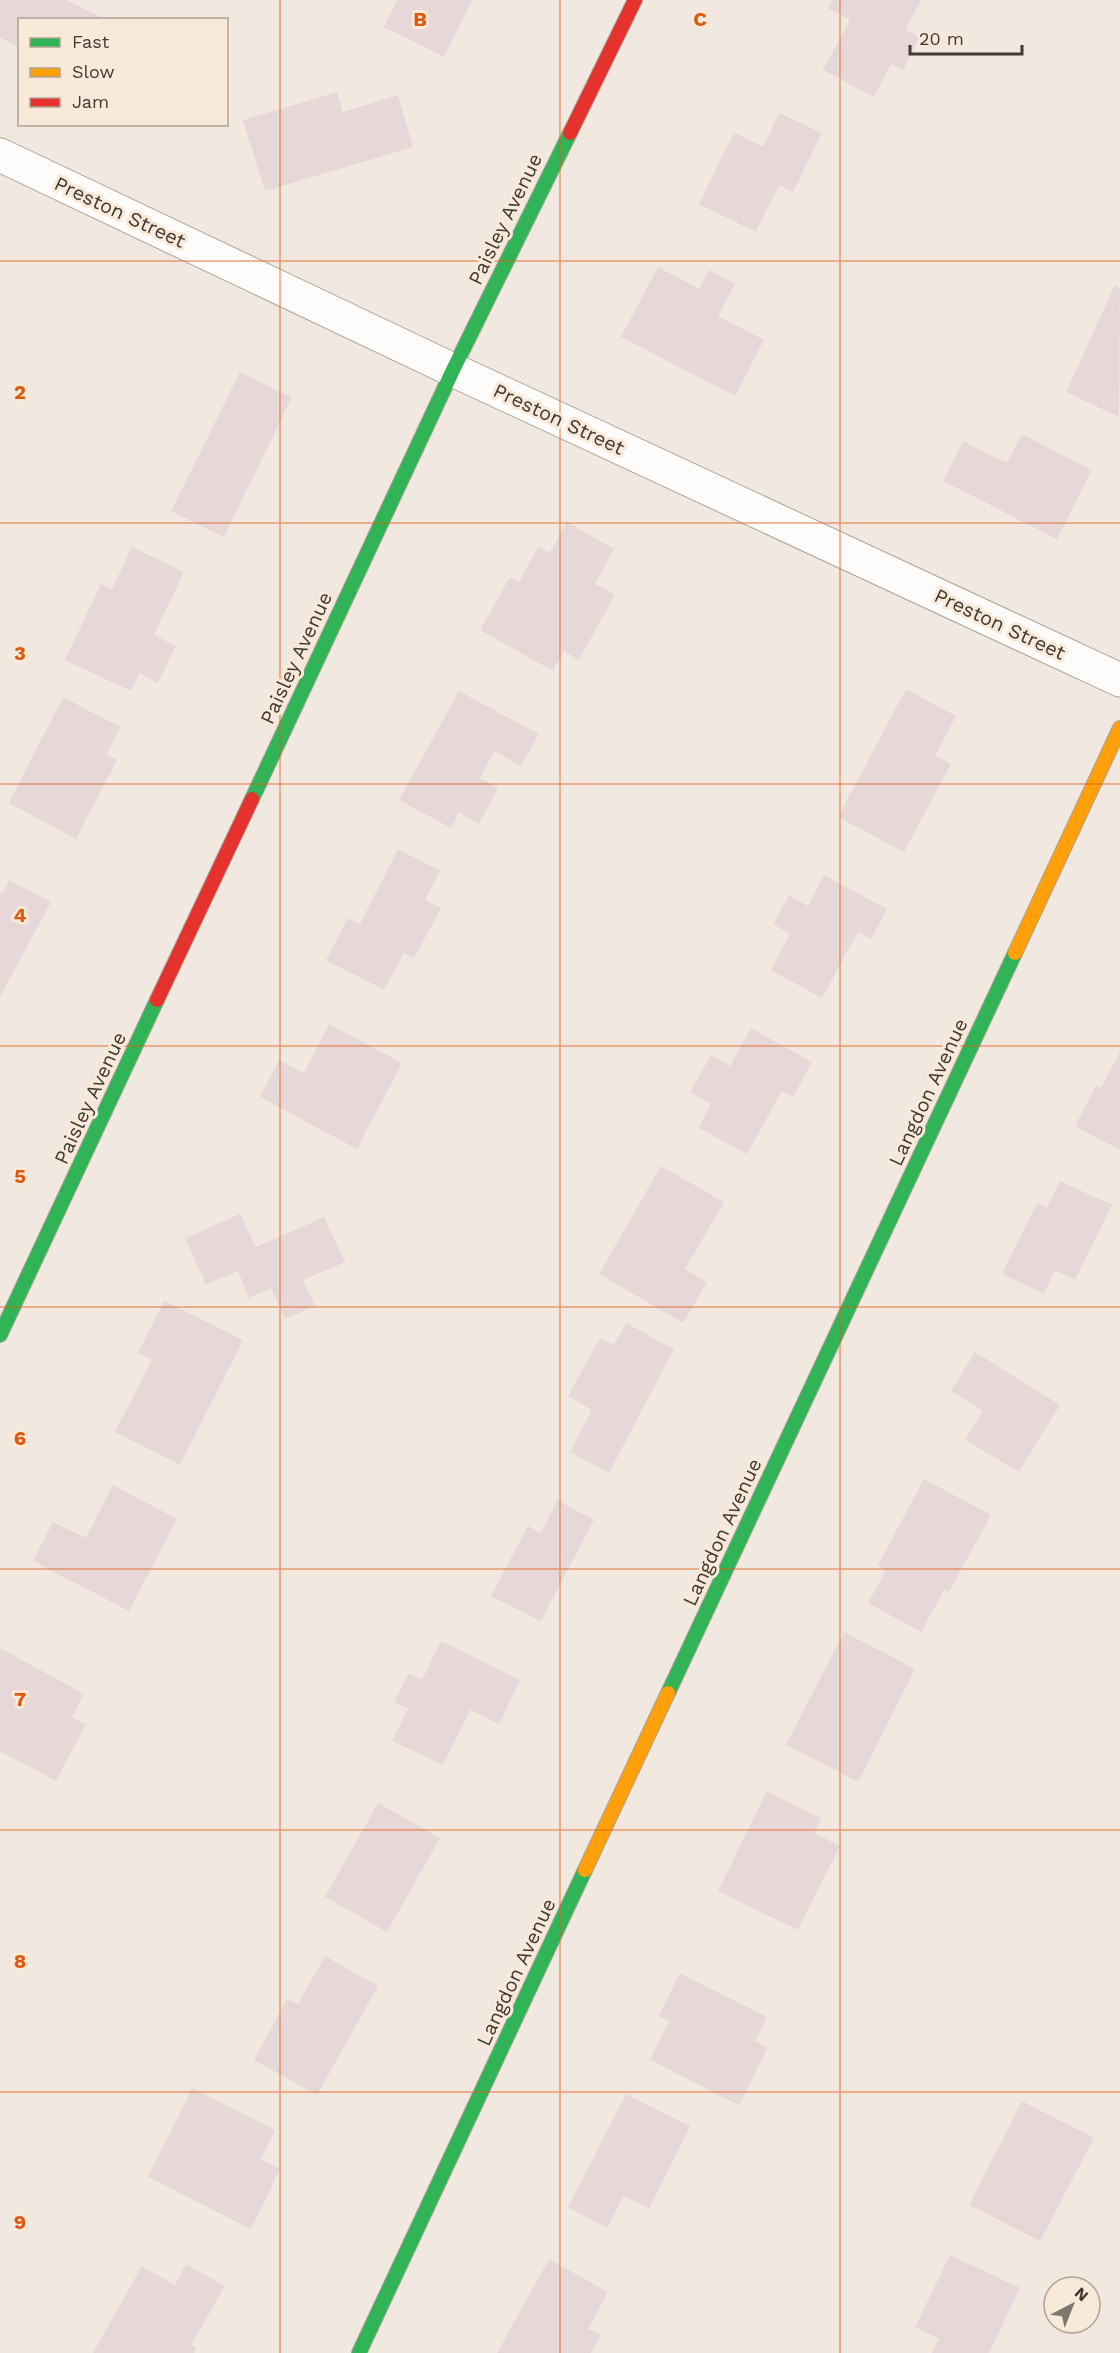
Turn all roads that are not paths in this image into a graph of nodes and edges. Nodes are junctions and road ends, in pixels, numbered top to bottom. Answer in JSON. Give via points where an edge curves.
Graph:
{"nodes":[{"id":1,"x":635,"y":0,"type":"edge"},
{"id":2,"x":0,"y":155,"type":"edge"},
{"id":3,"x":453,"y":369,"type":"junction"},
{"id":4,"x":1120,"y":680,"type":"edge"},
{"id":5,"x":1120,"y":728,"type":"edge"},
{"id":6,"x":0,"y":1335,"type":"edge"},
{"id":7,"x":359,"y":2353,"type":"edge"}],
"edges":[{"from":1,"to":3,"type":"street","name":"Paisley Avenue"},
{"from":2,"to":3,"type":"street","name":"Preston Street"},
{"from":3,"to":4,"type":"street","name":"Preston Street"},
{"from":3,"to":6,"type":"street","name":"Paisley Avenue"},
{"from":5,"to":7,"type":"street","name":"Langdon Avenue"}]}
